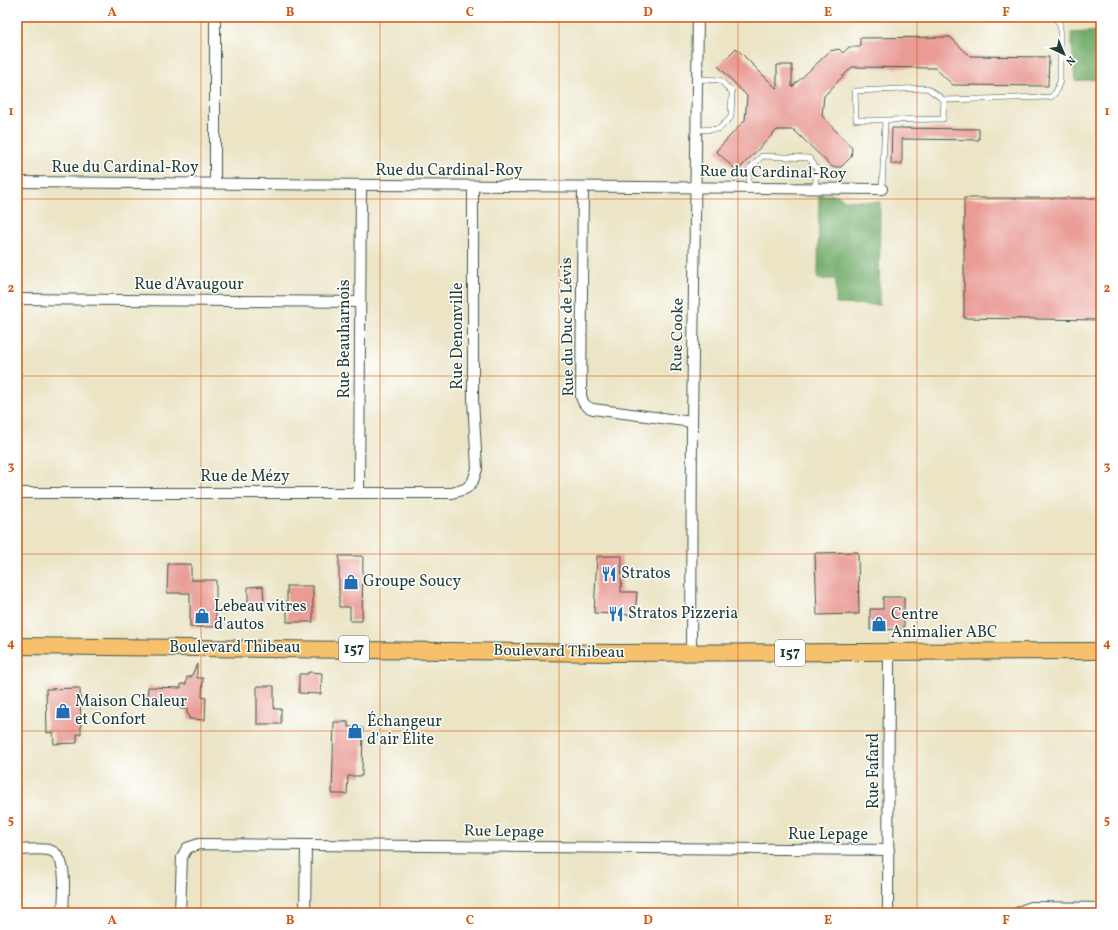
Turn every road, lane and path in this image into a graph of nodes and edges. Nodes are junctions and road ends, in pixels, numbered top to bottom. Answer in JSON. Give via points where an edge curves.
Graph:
{"nodes":[{"id":1,"x":216,"y":17,"type":"edge"},
{"id":2,"x":698,"y":17,"type":"edge"},
{"id":3,"x":1054,"y":17,"type":"edge"},
{"id":4,"x":698,"y":79,"type":"junction"},
{"id":5,"x":944,"y":100,"type":"junction"},
{"id":6,"x":885,"y":120,"type":"junction"},
{"id":7,"x":697,"y":130,"type":"junction"},
{"id":8,"x":17,"y":182,"type":"edge"},
{"id":9,"x":215,"y":183,"type":"junction"},
{"id":10,"x":361,"y":185,"type":"junction"},
{"id":11,"x":473,"y":186,"type":"junction"},
{"id":12,"x":583,"y":187,"type":"junction"},
{"id":13,"x":696,"y":187,"type":"junction"},
{"id":14,"x":749,"y":188,"type":"junction"},
{"id":15,"x":816,"y":189,"type":"junction"},
{"id":16,"x":882,"y":189,"type":"joint"},
{"id":17,"x":17,"y":299,"type":"edge"},
{"id":18,"x":360,"y":302,"type":"junction"},
{"id":19,"x":692,"y":422,"type":"junction"},
{"id":20,"x":470,"y":485,"type":"joint"},
{"id":21,"x":359,"y":492,"type":"junction"},
{"id":22,"x":17,"y":493,"type":"edge"},
{"id":23,"x":17,"y":646,"type":"edge"},
{"id":24,"x":1101,"y":651,"type":"edge"},
{"id":25,"x":691,"y":653,"type":"junction"},
{"id":26,"x":889,"y":653,"type":"junction"},
{"id":27,"x":306,"y":844,"type":"junction"},
{"id":28,"x":17,"y":850,"type":"edge"},
{"id":29,"x":889,"y":850,"type":"junction"},
{"id":30,"x":1101,"y":908,"type":"edge"},
{"id":31,"x":63,"y":913,"type":"edge"},
{"id":32,"x":180,"y":913,"type":"edge"},
{"id":33,"x":305,"y":913,"type":"edge"},
{"id":34,"x":888,"y":913,"type":"edge"},
{"id":35,"x":1017,"y":913,"type":"edge"}],
"edges":[{"from":1,"to":9,"type":"street"},
{"from":2,"to":4,"type":"street","name":"Rue Cooke"},
{"from":3,"to":5,"type":"lane","via":[[1060,24],[1060,81],[1056,92],[1050,97]]},
{"from":4,"to":7,"type":"street","name":"Rue Cooke"},
{"from":4,"to":7,"type":"lane","via":[[720,80],[732,92],[731,117],[719,129]]},
{"from":5,"to":6,"type":"lane","via":[[943,119]]},
{"from":5,"to":6,"type":"lane","via":[[927,88],[855,91],[856,120]]},
{"from":6,"to":16,"type":"lane"},
{"from":7,"to":13,"type":"street","name":"Rue Cooke"},
{"from":8,"to":9,"type":"street","name":"Rue du Cardinal-Roy"},
{"from":9,"to":10,"type":"street","name":"Rue du Cardinal-Roy"},
{"from":10,"to":11,"type":"street","name":"Rue du Cardinal-Roy"},
{"from":10,"to":18,"type":"street","name":"Rue Beauharnois"},
{"from":11,"to":12,"type":"street","name":"Rue du Cardinal-Roy"},
{"from":11,"to":20,"type":"street","name":"Rue Denonville","via":[[473,399],[477,469]]},
{"from":12,"to":13,"type":"street","name":"Rue du Cardinal-Roy"},
{"from":12,"to":19,"type":"street","name":"Rue du Duc de Lévis","via":[[582,401],[584,405],[593,409]]},
{"from":13,"to":14,"type":"street","name":"Rue du Cardinal-Roy"},
{"from":13,"to":19,"type":"street","name":"Rue Cooke"},
{"from":14,"to":15,"type":"street","name":"Rue du Cardinal-Roy"},
{"from":14,"to":15,"type":"lane","via":[[750,168],[762,156],[809,158],[817,169]]},
{"from":15,"to":16,"type":"street","name":"Rue du Cardinal-Roy"},
{"from":17,"to":18,"type":"street","name":"Rue d'Avaugour"},
{"from":18,"to":21,"type":"street","name":"Rue Beauharnois"},
{"from":19,"to":25,"type":"street","name":"Rue Cooke"},
{"from":20,"to":21,"type":"street","name":"Rue de Mézy","via":[[452,493]]},
{"from":21,"to":22,"type":"street","name":"Rue de Mézy"},
{"from":23,"to":25,"type":"main road","name":"Boulevard Thibeau","number":"157"},
{"from":24,"to":26,"type":"main road","name":"Boulevard Thibeau","number":"157"},
{"from":25,"to":26,"type":"main road","name":"Boulevard Thibeau","number":"157"},
{"from":26,"to":29,"type":"street","name":"Rue Fafard"},
{"from":27,"to":29,"type":"street","name":"Rue Lepage"},
{"from":27,"to":32,"type":"street","name":"Rue Lepage","via":[[191,846],[184,852],[181,861]]},
{"from":27,"to":33,"type":"street"},
{"from":28,"to":31,"type":"street","via":[[48,850],[58,856],[63,866]]},
{"from":29,"to":34,"type":"street","name":"Rue Fafard"},
{"from":30,"to":35,"type":"street","via":[[1030,907]]}]}
